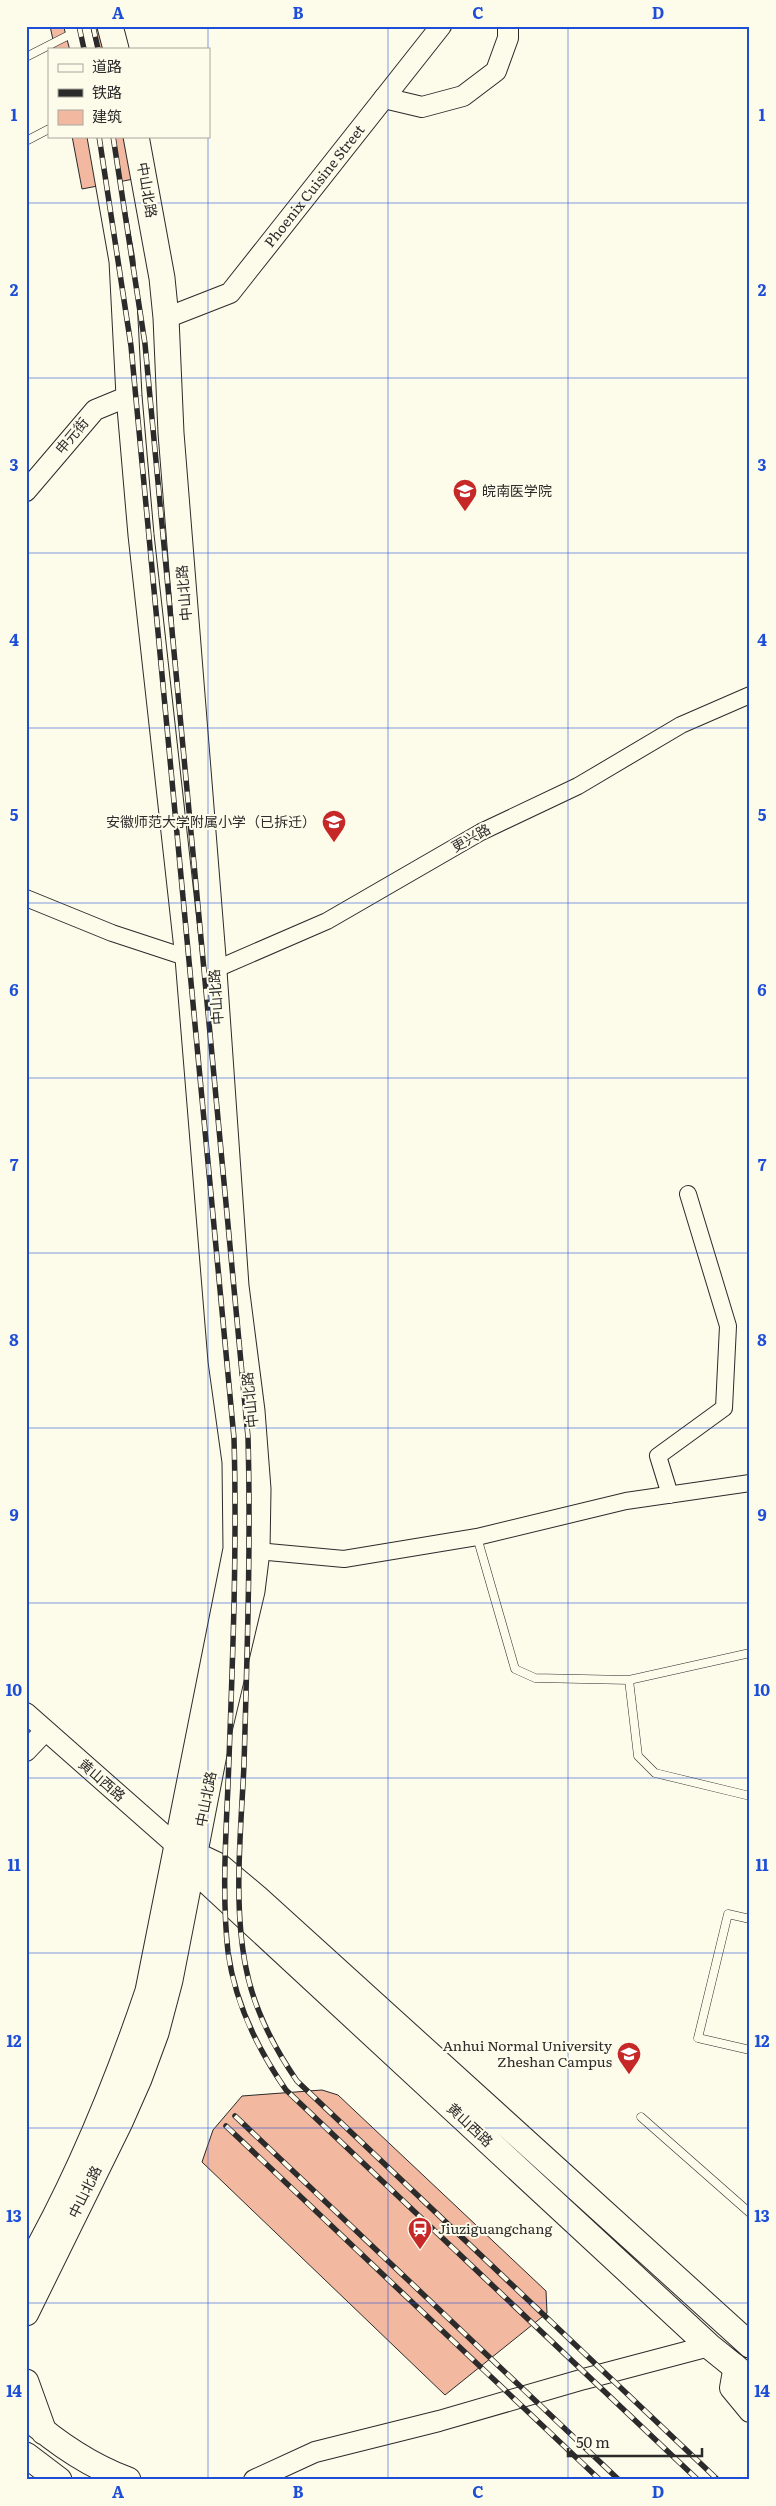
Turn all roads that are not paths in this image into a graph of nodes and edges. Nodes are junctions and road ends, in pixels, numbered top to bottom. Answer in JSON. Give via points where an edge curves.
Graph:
{"nodes":[{"id":1,"x":110,"y":26,"type":"edge"},
{"id":2,"x":441,"y":26,"type":"edge"},
{"id":3,"x":508,"y":26,"type":"edge"},
{"id":4,"x":79,"y":35,"type":"edge"},
{"id":5,"x":116,"y":48,"type":"edge"},
{"id":6,"x":26,"y":57,"type":"edge"},
{"id":7,"x":384,"y":98,"type":"junction"},
{"id":8,"x":48,"y":130,"type":"edge"},
{"id":9,"x":100,"y":138,"type":"edge"},
{"id":10,"x":136,"y":138,"type":"edge"},
{"id":11,"x":26,"y":141,"type":"edge"},
{"id":12,"x":166,"y":318,"type":"junction"},
{"id":13,"x":129,"y":396,"type":"junction"},
{"id":14,"x":26,"y":491,"type":"edge"},
{"id":15,"x":750,"y":695,"type":"edge"},
{"id":16,"x":26,"y":898,"type":"edge"},
{"id":17,"x":189,"y":966,"type":"junction"},
{"id":18,"x":214,"y":970,"type":"junction"},
{"id":19,"x":688,"y":1194,"type":"dead end"},
{"id":20,"x":750,"y":1483,"type":"edge"},
{"id":21,"x":670,"y":1494,"type":"junction"},
{"id":22,"x":477,"y":1537,"type":"junction"},
{"id":23,"x":257,"y":1551,"type":"junction"},
{"id":24,"x":750,"y":1653,"type":"edge"},
{"id":25,"x":629,"y":1680,"type":"junction"},
{"id":26,"x":26,"y":1713,"type":"edge"},
{"id":27,"x":45,"y":1731,"type":"junction"},
{"id":28,"x":26,"y":1751,"type":"edge"},
{"id":29,"x":750,"y":1796,"type":"edge"},
{"id":30,"x":189,"y":1856,"type":"junction"},
{"id":31,"x":750,"y":1919,"type":"edge"},
{"id":32,"x":750,"y":2050,"type":"edge"},
{"id":33,"x":641,"y":2117,"type":"dead end"},
{"id":34,"x":750,"y":2213,"type":"edge"},
{"id":35,"x":26,"y":2270,"type":"edge"},
{"id":36,"x":26,"y":2313,"type":"edge"},
{"id":37,"x":750,"y":2345,"type":"edge"},
{"id":38,"x":709,"y":2346,"type":"junction"},
{"id":39,"x":742,"y":2372,"type":"edge"},
{"id":40,"x":26,"y":2382,"type":"edge"},
{"id":41,"x":750,"y":2410,"type":"edge"},
{"id":42,"x":35,"y":2424,"type":"edge"},
{"id":43,"x":26,"y":2455,"type":"edge"},
{"id":44,"x":59,"y":2480,"type":"edge"},
{"id":45,"x":128,"y":2480,"type":"edge"},
{"id":46,"x":254,"y":2480,"type":"edge"}],
"edges":[{"from":1,"to":5,"type":"main road"},
{"from":2,"to":7,"type":"street","name":"Phoenix Cuisine Street"},
{"from":3,"to":7,"type":"street","via":[[508,38],[496,71],[463,96],[422,107]]},
{"from":4,"to":6,"type":"lane"},
{"from":7,"to":12,"type":"street","name":"Phoenix Cuisine Street","via":[[230,293]]},
{"from":8,"to":11,"type":"lane"},
{"from":9,"to":13,"type":"main road","via":[[122,261]]},
{"from":10,"to":12,"type":"main road","name":"中山北路","via":[[162,278]]},
{"from":12,"to":18,"type":"main road","name":"中山北路","via":[[171,432]]},
{"from":13,"to":14,"type":"street","name":"申元街","via":[[95,410]]},
{"from":13,"to":17,"type":"main road","via":[[153,650]]},
{"from":15,"to":18,"type":"street","name":"更兴路","via":[[681,725],[578,786],[481,832],[327,921]]},
{"from":16,"to":17,"type":"street"},
{"from":17,"to":18,"type":"street","name":"更兴路"},
{"from":17,"to":30,"type":"main road","via":[[221,1361],[235,1462],[236,1549]]},
{"from":18,"to":23,"type":"main road","name":"中山北路","via":[[236,1286],[258,1489]]},
{"from":19,"to":21,"type":"street","via":[[728,1326],[724,1408],[658,1456]]},
{"from":20,"to":21,"type":"street"},
{"from":21,"to":22,"type":"street","via":[[626,1501]]},
{"from":22,"to":23,"type":"street","via":[[344,1559]]},
{"from":22,"to":25,"type":"lane","via":[[515,1669],[535,1678]]},
{"from":23,"to":30,"type":"main road","name":"中山北路","via":[[252,1591]]},
{"from":24,"to":25,"type":"lane"},
{"from":25,"to":29,"type":"lane","via":[[638,1756],[655,1773]]},
{"from":26,"to":27,"type":"street","name":"黄山西路"},
{"from":27,"to":28,"type":"street"},
{"from":27,"to":30,"type":"street","name":"黄山西路"},
{"from":30,"to":35,"type":"main road","name":"中山北路","via":[[126,2055],[98,2123]]},
{"from":30,"to":36,"type":"main road","name":"中山北路","via":[[170,1980],[156,2033],[139,2079]]},
{"from":30,"to":37,"type":"main road","name":"黄山西路","via":[[219,1866],[256,1897]]},
{"from":30,"to":38,"type":"main road","name":"黄山西路"},
{"from":31,"to":32,"type":"lane","via":[[728,1914],[698,2038]]},
{"from":33,"to":34,"type":"lane"},
{"from":38,"to":39,"type":"main road","name":"黄山西路"},
{"from":38,"to":46,"type":"street","via":[[315,2452]]},
{"from":39,"to":41,"type":"main road","via":[[731,2388]]},
{"from":40,"to":42,"type":"main road"},
{"from":42,"to":45,"type":"main road","via":[[94,2464]]},
{"from":43,"to":44,"type":"main road"}]}
